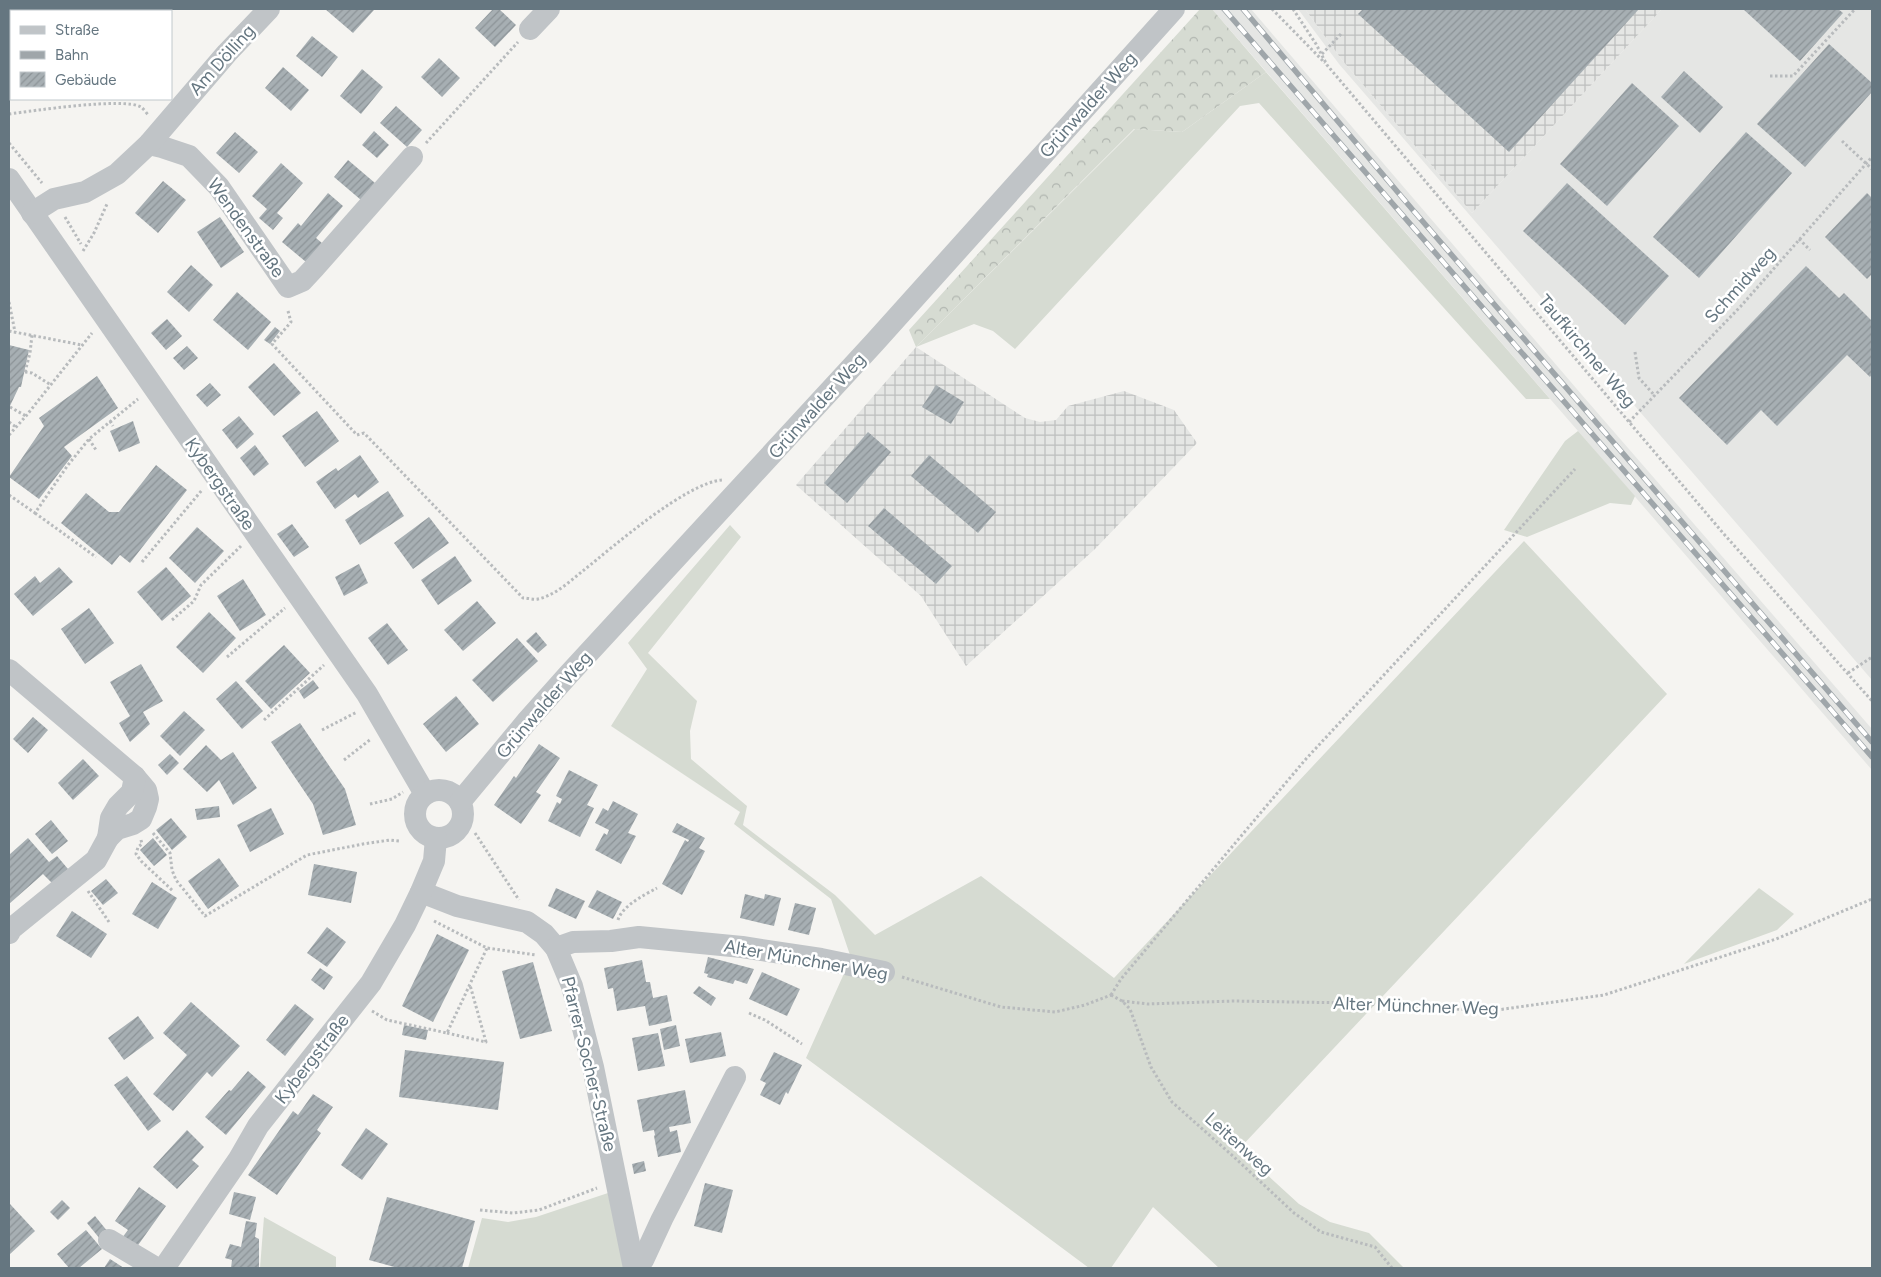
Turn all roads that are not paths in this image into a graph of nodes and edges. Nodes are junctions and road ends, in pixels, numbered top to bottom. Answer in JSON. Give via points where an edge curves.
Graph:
{"nodes":[{"id":1,"x":269,"y":9,"type":"edge"},
{"id":2,"x":549,"y":9,"type":"edge"},
{"id":3,"x":1174,"y":9,"type":"edge"},
{"id":4,"x":530,"y":29,"type":"road end"},
{"id":5,"x":155,"y":137,"type":"junction"},
{"id":6,"x":412,"y":157,"type":"road end"},
{"id":7,"x":9,"y":178,"type":"edge"},
{"id":8,"x":32,"y":213,"type":"junction"},
{"id":9,"x":9,"y":670,"type":"edge"},
{"id":10,"x":135,"y":777,"type":"junction"},
{"id":11,"x":424,"y":794,"type":"junction"},
{"id":12,"x":460,"y":802,"type":"junction"},
{"id":13,"x":108,"y":838,"type":"junction"},
{"id":14,"x":436,"y":838,"type":"junction"},
{"id":15,"x":417,"y":901,"type":"junction"},
{"id":16,"x":9,"y":933,"type":"edge"},
{"id":17,"x":549,"y":952,"type":"junction"},
{"id":18,"x":884,"y":972,"type":"road end"},
{"id":19,"x":735,"y":1077,"type":"dead end"},
{"id":20,"x":109,"y":1240,"type":"dead end"},
{"id":21,"x":634,"y":1266,"type":"edge"},
{"id":22,"x":156,"y":1268,"type":"edge"},
{"id":23,"x":164,"y":1268,"type":"edge"}],
"edges":[{"from":1,"to":5,"type":"street","name":"Am Dölling"},
{"from":2,"to":4,"type":"street"},
{"from":3,"to":12,"type":"street","name":"Grünwalder Weg","via":[[741,490],[569,674]]},
{"from":5,"to":6,"type":"street","name":"Wendenstraße","via":[[162,147],[189,156],[219,186],[288,288],[302,281]]},
{"from":5,"to":8,"type":"street","name":"Am Dölling","via":[[117,174],[85,192],[54,200]]},
{"from":7,"to":8,"type":"street","name":"Kybergstraße"},
{"from":8,"to":11,"type":"street","name":"Kybergstraße","via":[[368,694]]},
{"from":9,"to":10,"type":"street"},
{"from":10,"to":13,"type":"street","via":[[132,792],[118,806],[112,818]]},
{"from":10,"to":13,"type":"street","via":[[146,790],[148,799],[141,819],[117,829]]},
{"from":11,"to":12,"type":"street","via":[[440,789],[448,791]]},
{"from":11,"to":14,"type":"street","via":[[414,810],[415,820],[420,829]]},
{"from":12,"to":14,"type":"street","via":[[463,816],[457,830],[451,835]]},
{"from":13,"to":16,"type":"street","via":[[96,860]]},
{"from":14,"to":15,"type":"street","name":"Kybergstraße","via":[[434,861]]},
{"from":15,"to":17,"type":"street","name":"Pfarrer-Socher-Straße","via":[[457,906],[527,922],[544,934]]},
{"from":15,"to":23,"type":"street","name":"Kybergstraße","via":[[371,984],[258,1126]]},
{"from":17,"to":18,"type":"street","name":"Alter Münchner Weg","via":[[573,942],[639,937],[742,947]]},
{"from":17,"to":21,"type":"street","name":"Pfarrer-Socher-Straße","via":[[572,986],[582,1022]]},
{"from":19,"to":21,"type":"street","via":[[643,1260]]},
{"from":20,"to":22,"type":"street"}]}
